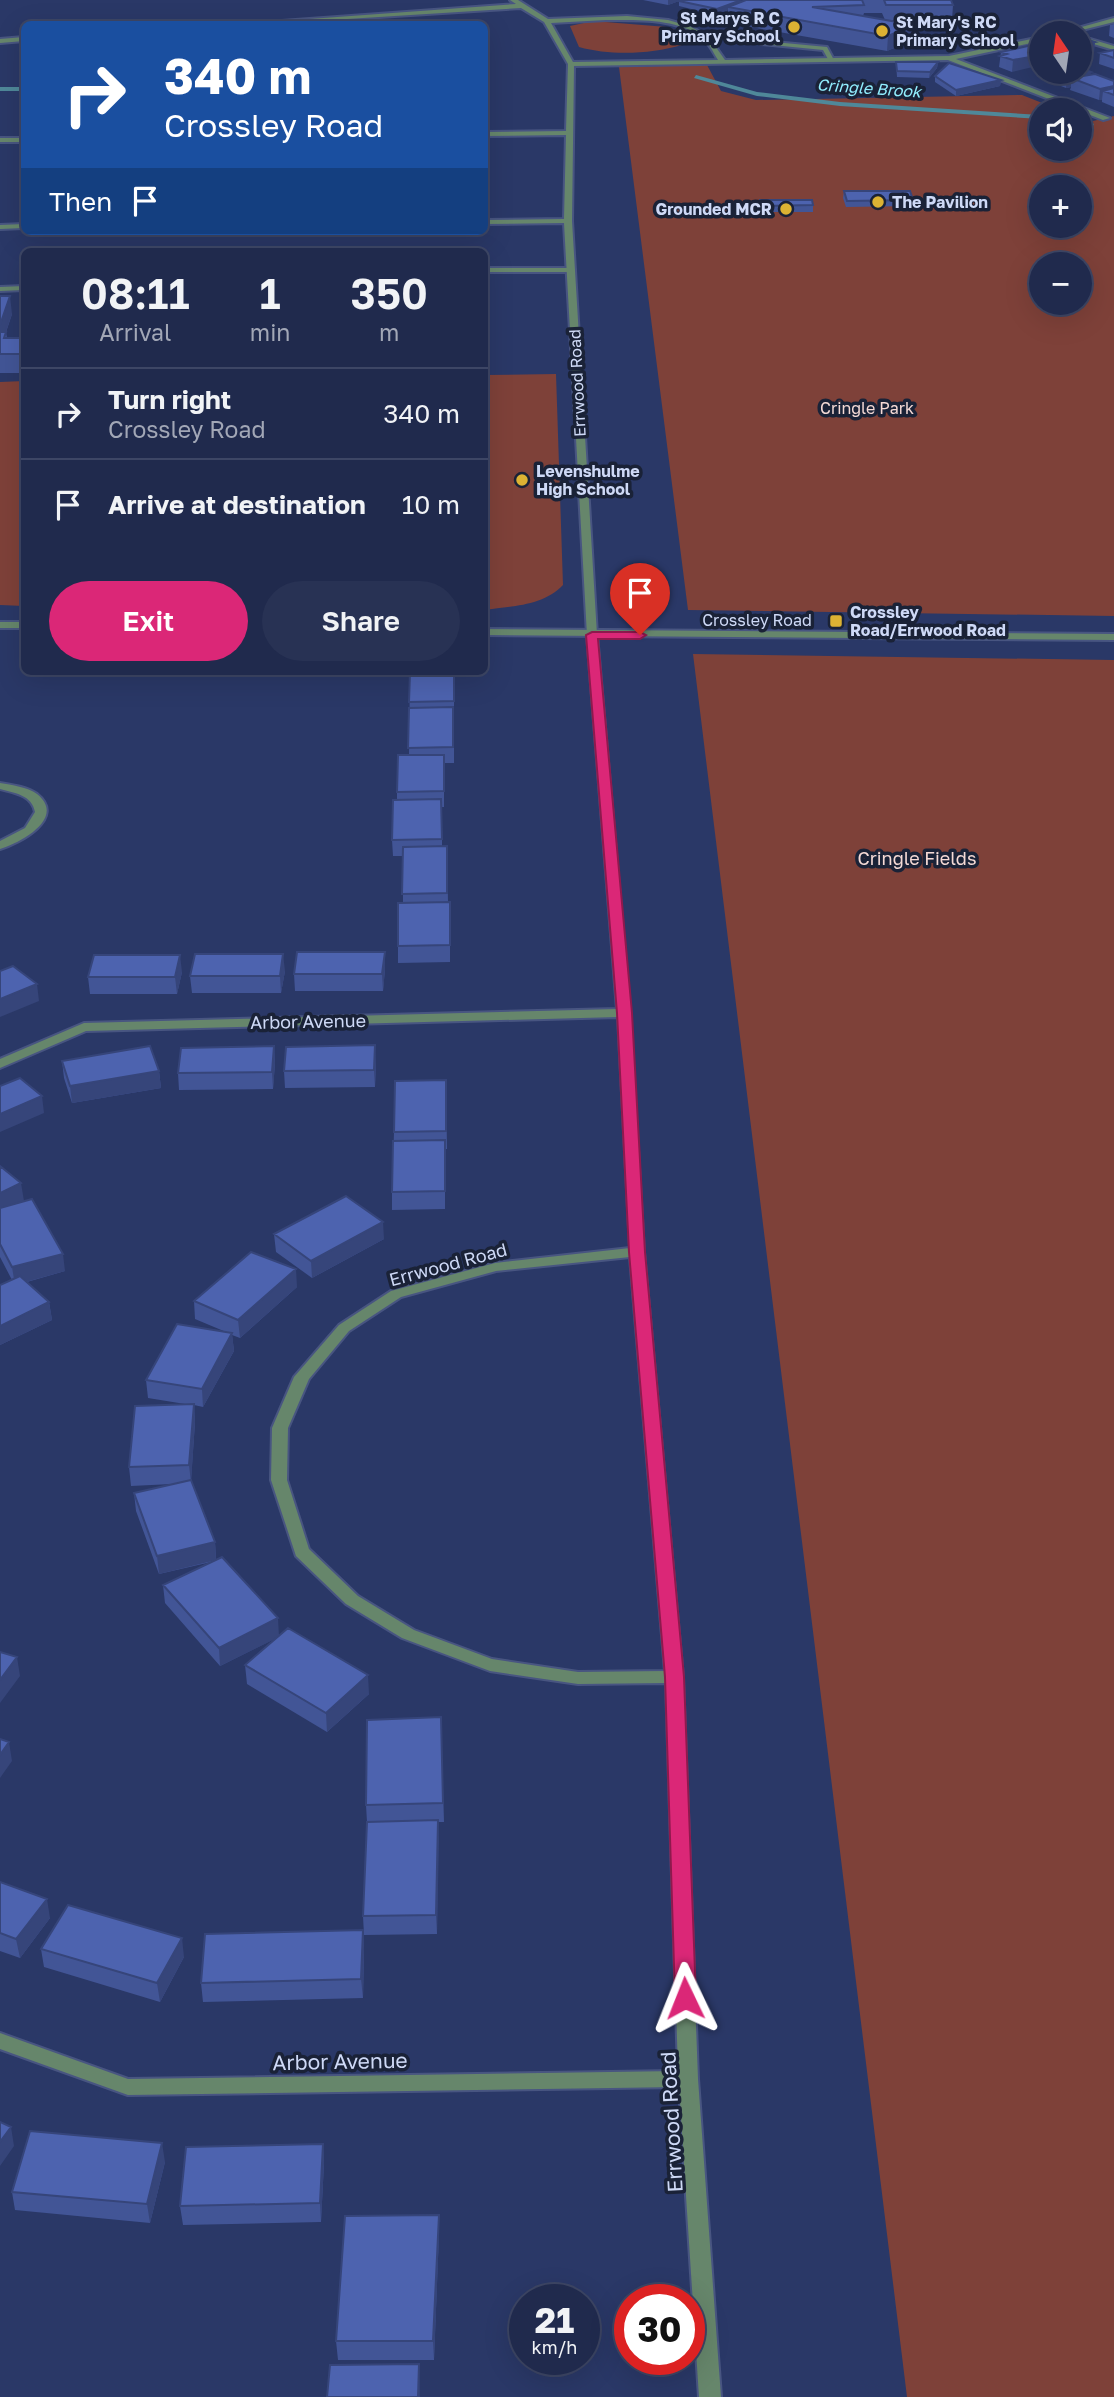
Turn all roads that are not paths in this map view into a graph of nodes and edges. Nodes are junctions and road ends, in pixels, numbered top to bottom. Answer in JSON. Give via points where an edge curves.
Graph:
{"nodes":[{"id":1,"x":513,"y":0,"type":"edge"},
{"id":2,"x":522,"y":6,"type":"junction"},
{"id":3,"x":1114,"y":20,"type":"edge"},
{"id":4,"x":291,"y":21,"type":"edge"},
{"id":5,"x":547,"y":22,"type":"junction"},
{"id":6,"x":1092,"y":26,"type":"edge"},
{"id":7,"x":21,"y":39,"type":"edge"},
{"id":8,"x":0,"y":41,"type":"edge"},
{"id":9,"x":1029,"y":41,"type":"edge"},
{"id":10,"x":1092,"y":42,"type":"edge"},
{"id":11,"x":763,"y":43,"type":"edge"},
{"id":12,"x":1114,"y":48,"type":"edge"},
{"id":13,"x":949,"y":58,"type":"junction"},
{"id":14,"x":831,"y":60,"type":"junction"},
{"id":15,"x":722,"y":61,"type":"junction"},
{"id":16,"x":570,"y":64,"type":"junction"},
{"id":17,"x":1106,"y":118,"type":"dead end"},
{"id":18,"x":568,"y":133,"type":"junction"},
{"id":19,"x":488,"y":134,"type":"edge"},
{"id":20,"x":0,"y":140,"type":"edge"},
{"id":21,"x":21,"y":140,"type":"edge"},
{"id":22,"x":568,"y":221,"type":"junction"},
{"id":23,"x":488,"y":222,"type":"edge"},
{"id":24,"x":0,"y":226,"type":"edge"},
{"id":25,"x":21,"y":226,"type":"edge"},
{"id":26,"x":488,"y":270,"type":"edge"},
{"id":27,"x":570,"y":270,"type":"junction"},
{"id":28,"x":21,"y":288,"type":"edge"},
{"id":29,"x":0,"y":289,"type":"edge"},
{"id":30,"x":0,"y":625,"type":"edge"},
{"id":31,"x":21,"y":625,"type":"edge"},
{"id":32,"x":488,"y":632,"type":"edge"},
{"id":33,"x":592,"y":635,"type":"junction"},
{"id":34,"x":1114,"y":637,"type":"edge"},
{"id":35,"x":0,"y":786,"type":"edge"},
{"id":36,"x":0,"y":845,"type":"edge"},
{"id":37,"x":624,"y":1013,"type":"junction"},
{"id":38,"x":0,"y":1064,"type":"edge"},
{"id":39,"x":637,"y":1252,"type":"junction"},
{"id":40,"x":674,"y":1677,"type":"junction"},
{"id":41,"x":0,"y":2041,"type":"edge"},
{"id":42,"x":688,"y":2079,"type":"junction"},
{"id":43,"x":710,"y":2397,"type":"edge"}],
"edges":[{"from":1,"to":2,"type":"street"},
{"from":2,"to":4,"type":"street"},
{"from":2,"to":5,"type":"street"},
{"from":3,"to":6,"type":"street"},
{"from":5,"to":15,"type":"street","via":[[624,19],[676,24],[705,36]]},
{"from":5,"to":16,"type":"street"},
{"from":7,"to":8,"type":"street"},
{"from":9,"to":13,"type":"street"},
{"from":10,"to":12,"type":"street"},
{"from":11,"to":14,"type":"street","via":[[825,48]]},
{"from":13,"to":14,"type":"street"},
{"from":13,"to":17,"type":"street"},
{"from":14,"to":15,"type":"street"},
{"from":15,"to":16,"type":"street"},
{"from":16,"to":18,"type":"street","name":"Errwood Road"},
{"from":18,"to":19,"type":"street"},
{"from":18,"to":22,"type":"street","name":"Errwood Road"},
{"from":20,"to":21,"type":"street"},
{"from":22,"to":23,"type":"street"},
{"from":22,"to":27,"type":"street","name":"Errwood Road"},
{"from":24,"to":25,"type":"street"},
{"from":26,"to":27,"type":"street"},
{"from":27,"to":33,"type":"street","name":"Errwood Road"},
{"from":28,"to":29,"type":"street"},
{"from":30,"to":31,"type":"street"},
{"from":32,"to":33,"type":"street","name":"Crossley Road"},
{"from":33,"to":34,"type":"street","name":"Crossley Road"},
{"from":33,"to":37,"type":"street","name":"Errwood Road"},
{"from":35,"to":36,"type":"street","via":[[28,793],[43,810],[32,830]]},
{"from":37,"to":38,"type":"street","name":"Arbor Avenue","via":[[84,1027]]},
{"from":37,"to":39,"type":"street","name":"Errwood Road"},
{"from":39,"to":40,"type":"street","name":"Errwood Road"},
{"from":39,"to":40,"type":"street","name":"Errwood Road","via":[[495,1267],[396,1294],[344,1328],[302,1377],[280,1428],[279,1480],[302,1552],[352,1600],[408,1634],[490,1665],[578,1678]]},
{"from":40,"to":42,"type":"street","name":"Errwood Road"},
{"from":41,"to":42,"type":"street","name":"Arbor Avenue","via":[[128,2087]]},
{"from":42,"to":43,"type":"street","name":"Errwood Road"}]}
